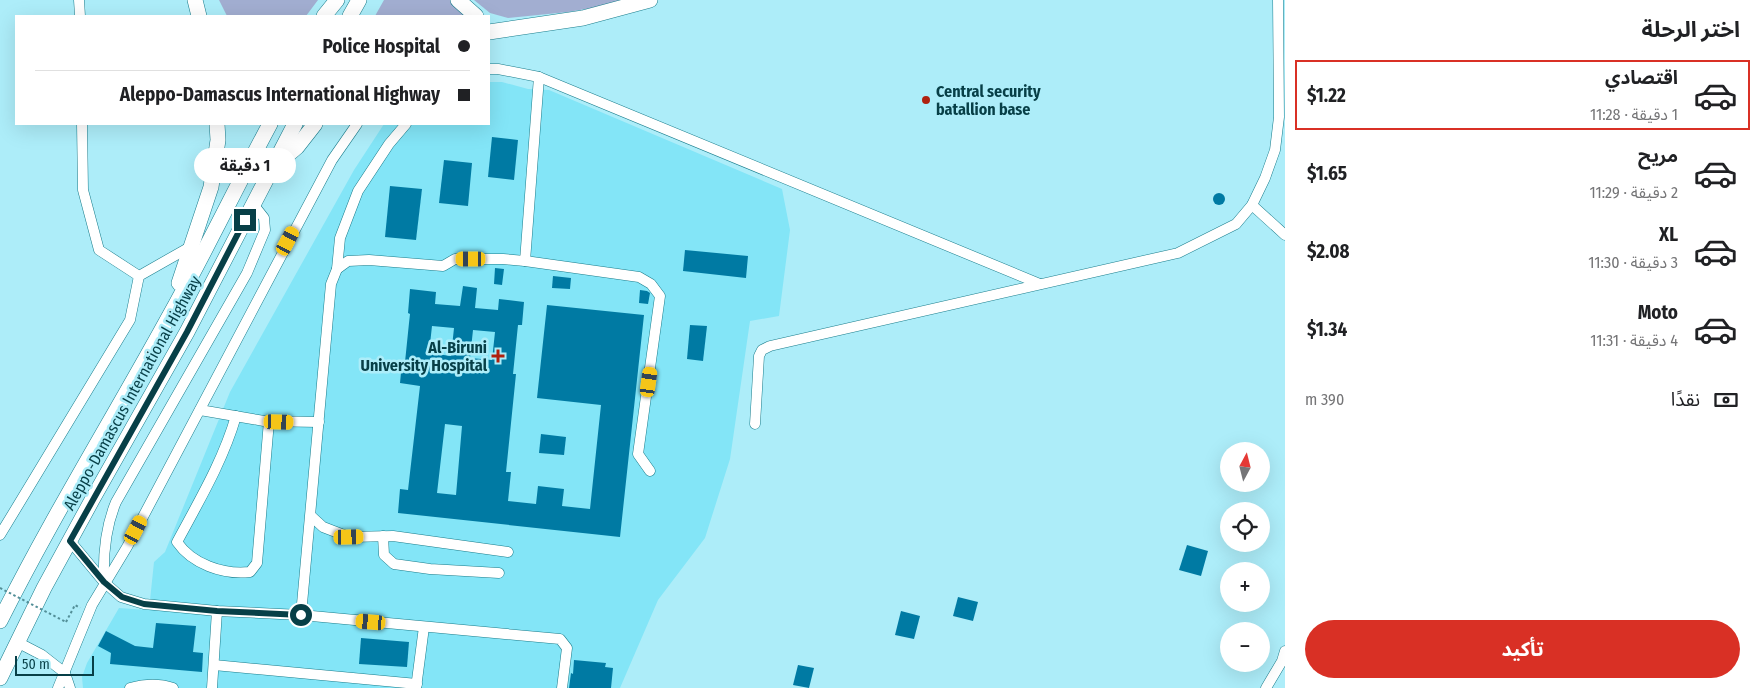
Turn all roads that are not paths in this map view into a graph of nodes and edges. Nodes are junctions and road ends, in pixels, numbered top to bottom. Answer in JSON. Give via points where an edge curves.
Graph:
{"nodes":[{"id":1,"x":79,"y":0,"type":"edge"},
{"id":2,"x":337,"y":0,"type":"edge"},
{"id":3,"x":358,"y":0,"type":"edge"},
{"id":4,"x":458,"y":0,"type":"edge"},
{"id":5,"x":650,"y":0,"type":"edge"},
{"id":6,"x":1278,"y":0,"type":"edge"},
{"id":7,"x":80,"y":15,"type":"edge"},
{"id":8,"x":325,"y":15,"type":"edge"},
{"id":9,"x":330,"y":15,"type":"edge"},
{"id":10,"x":350,"y":15,"type":"edge"},
{"id":11,"x":475,"y":15,"type":"edge"},
{"id":12,"x":490,"y":23,"type":"edge"},
{"id":13,"x":510,"y":29,"type":"junction"},
{"id":14,"x":490,"y":32,"type":"edge"},
{"id":15,"x":490,"y":69,"type":"edge"},
{"id":16,"x":539,"y":77,"type":"junction"},
{"id":17,"x":82,"y":125,"type":"edge"},
{"id":18,"x":217,"y":125,"type":"edge"},
{"id":19,"x":269,"y":125,"type":"edge"},
{"id":20,"x":294,"y":125,"type":"edge"},
{"id":21,"x":315,"y":125,"type":"edge"},
{"id":22,"x":356,"y":125,"type":"edge"},
{"id":23,"x":405,"y":125,"type":"edge"},
{"id":24,"x":272,"y":168,"type":"junction"},
{"id":25,"x":253,"y":204,"type":"junction"},
{"id":26,"x":1252,"y":205,"type":"junction"},
{"id":27,"x":1285,"y":235,"type":"edge"},
{"id":28,"x":190,"y":247,"type":"junction"},
{"id":29,"x":525,"y":261,"type":"junction"},
{"id":30,"x":337,"y":269,"type":"junction"},
{"id":31,"x":139,"y":276,"type":"junction"},
{"id":32,"x":1040,"y":284,"type":"junction"},
{"id":33,"x":167,"y":320,"type":"junction"},
{"id":34,"x":200,"y":410,"type":"junction"},
{"id":35,"x":236,"y":416,"type":"junction"},
{"id":36,"x":269,"y":421,"type":"junction"},
{"id":37,"x":319,"y":422,"type":"junction"},
{"id":38,"x":755,"y":424,"type":"dead end"},
{"id":39,"x":650,"y":471,"type":"dead end"},
{"id":40,"x":311,"y":516,"type":"junction"},
{"id":41,"x":0,"y":534,"type":"edge"},
{"id":42,"x":383,"y":536,"type":"junction"},
{"id":43,"x":70,"y":541,"type":"junction"},
{"id":44,"x":508,"y":552,"type":"dead end"},
{"id":45,"x":499,"y":574,"type":"dead end"},
{"id":46,"x":104,"y":582,"type":"junction"},
{"id":47,"x":217,"y":611,"type":"junction"},
{"id":48,"x":301,"y":615,"type":"junction"},
{"id":49,"x":0,"y":621,"type":"edge"},
{"id":50,"x":424,"y":627,"type":"junction"},
{"id":51,"x":17,"y":642,"type":"junction"},
{"id":52,"x":1285,"y":651,"type":"edge"},
{"id":53,"x":214,"y":665,"type":"junction"},
{"id":54,"x":65,"y":672,"type":"junction"},
{"id":55,"x":0,"y":678,"type":"edge"},
{"id":56,"x":416,"y":686,"type":"edge"},
{"id":57,"x":58,"y":688,"type":"edge"},
{"id":58,"x":70,"y":688,"type":"edge"},
{"id":59,"x":130,"y":688,"type":"edge"},
{"id":60,"x":173,"y":688,"type":"edge"},
{"id":61,"x":212,"y":688,"type":"edge"},
{"id":62,"x":562,"y":688,"type":"edge"},
{"id":63,"x":1266,"y":688,"type":"edge"}],
"edges":[{"from":1,"to":7,"type":"street"},
{"from":2,"to":8,"type":"highway"},
{"from":2,"to":9,"type":"highway"},
{"from":3,"to":10,"type":"highway"},
{"from":4,"to":11,"type":"highway"},
{"from":5,"to":13,"type":"highway","via":[[583,18]]},
{"from":6,"to":26,"type":"street","via":[[1279,117],[1274,150]]},
{"from":12,"to":13,"type":"highway"},
{"from":13,"to":14,"type":"highway"},
{"from":15,"to":16,"type":"street"},
{"from":16,"to":29,"type":"street"},
{"from":16,"to":32,"type":"street"},
{"from":17,"to":31,"type":"street","via":[[83,190],[99,250]]},
{"from":18,"to":28,"type":"highway","via":[[211,187]]},
{"from":19,"to":33,"type":"highway","name":"Aleppo-Damascus International Highway"},
{"from":20,"to":24,"type":"highway","name":"Aleppo-Damascus International Highway"},
{"from":21,"to":24,"type":"highway","via":[[296,148]]},
{"from":22,"to":34,"type":"street","via":[[332,160]]},
{"from":23,"to":30,"type":"street","via":[[358,191],[340,238]]},
{"from":24,"to":25,"type":"highway","name":"Aleppo-Damascus International Highway"},
{"from":25,"to":43,"type":"highway","name":"Aleppo-Damascus International Highway","via":[[187,332]]},
{"from":25,"to":46,"type":"street","via":[[264,218],[264,236],[247,273],[116,502],[106,538]]},
{"from":26,"to":27,"type":"street"},
{"from":26,"to":32,"type":"street","via":[[1236,224],[1178,253]]},
{"from":28,"to":31,"type":"street"},
{"from":28,"to":33,"type":"highway"},
{"from":29,"to":30,"type":"street","via":[[455,259],[443,266],[369,260],[348,261]]},
{"from":29,"to":39,"type":"street","via":[[639,277],[651,284],[660,296],[638,454]]},
{"from":30,"to":37,"type":"street","via":[[331,284]]},
{"from":31,"to":41,"type":"street","via":[[130,320]]},
{"from":32,"to":38,"type":"street","via":[[770,346],[759,356]]},
{"from":33,"to":49,"type":"highway","name":"Aleppo-Damascus International Highway"},
{"from":34,"to":35,"type":"street"},
{"from":34,"to":46,"type":"street","via":[[127,547]]},
{"from":35,"to":36,"type":"street"},
{"from":35,"to":36,"type":"street","via":[[213,475],[177,542],[184,552],[206,566],[235,574],[250,572],[257,563]]},
{"from":36,"to":37,"type":"street"},
{"from":37,"to":40,"type":"street"},
{"from":40,"to":42,"type":"street","via":[[323,527],[349,537]]},
{"from":40,"to":48,"type":"street"},
{"from":42,"to":44,"type":"street"},
{"from":42,"to":45,"type":"street","via":[[384,555],[394,564]]},
{"from":43,"to":46,"type":"street"},
{"from":43,"to":51,"type":"highway","name":"Aleppo-Damascus International Highway"},
{"from":46,"to":47,"type":"street","via":[[122,597],[144,604]]},
{"from":46,"to":54,"type":"street"},
{"from":47,"to":48,"type":"street"},
{"from":47,"to":53,"type":"street"},
{"from":48,"to":50,"type":"street"},
{"from":50,"to":56,"type":"street"},
{"from":50,"to":62,"type":"street","via":[[560,640],[566,648]]},
{"from":51,"to":54,"type":"street"},
{"from":51,"to":55,"type":"highway","name":"Aleppo-Damascus International Highway"},
{"from":52,"to":63,"type":"street"},
{"from":53,"to":56,"type":"street"},
{"from":53,"to":61,"type":"street"},
{"from":54,"to":57,"type":"street"},
{"from":54,"to":58,"type":"street"},
{"from":59,"to":60,"type":"street","via":[[158,684]]}]}
